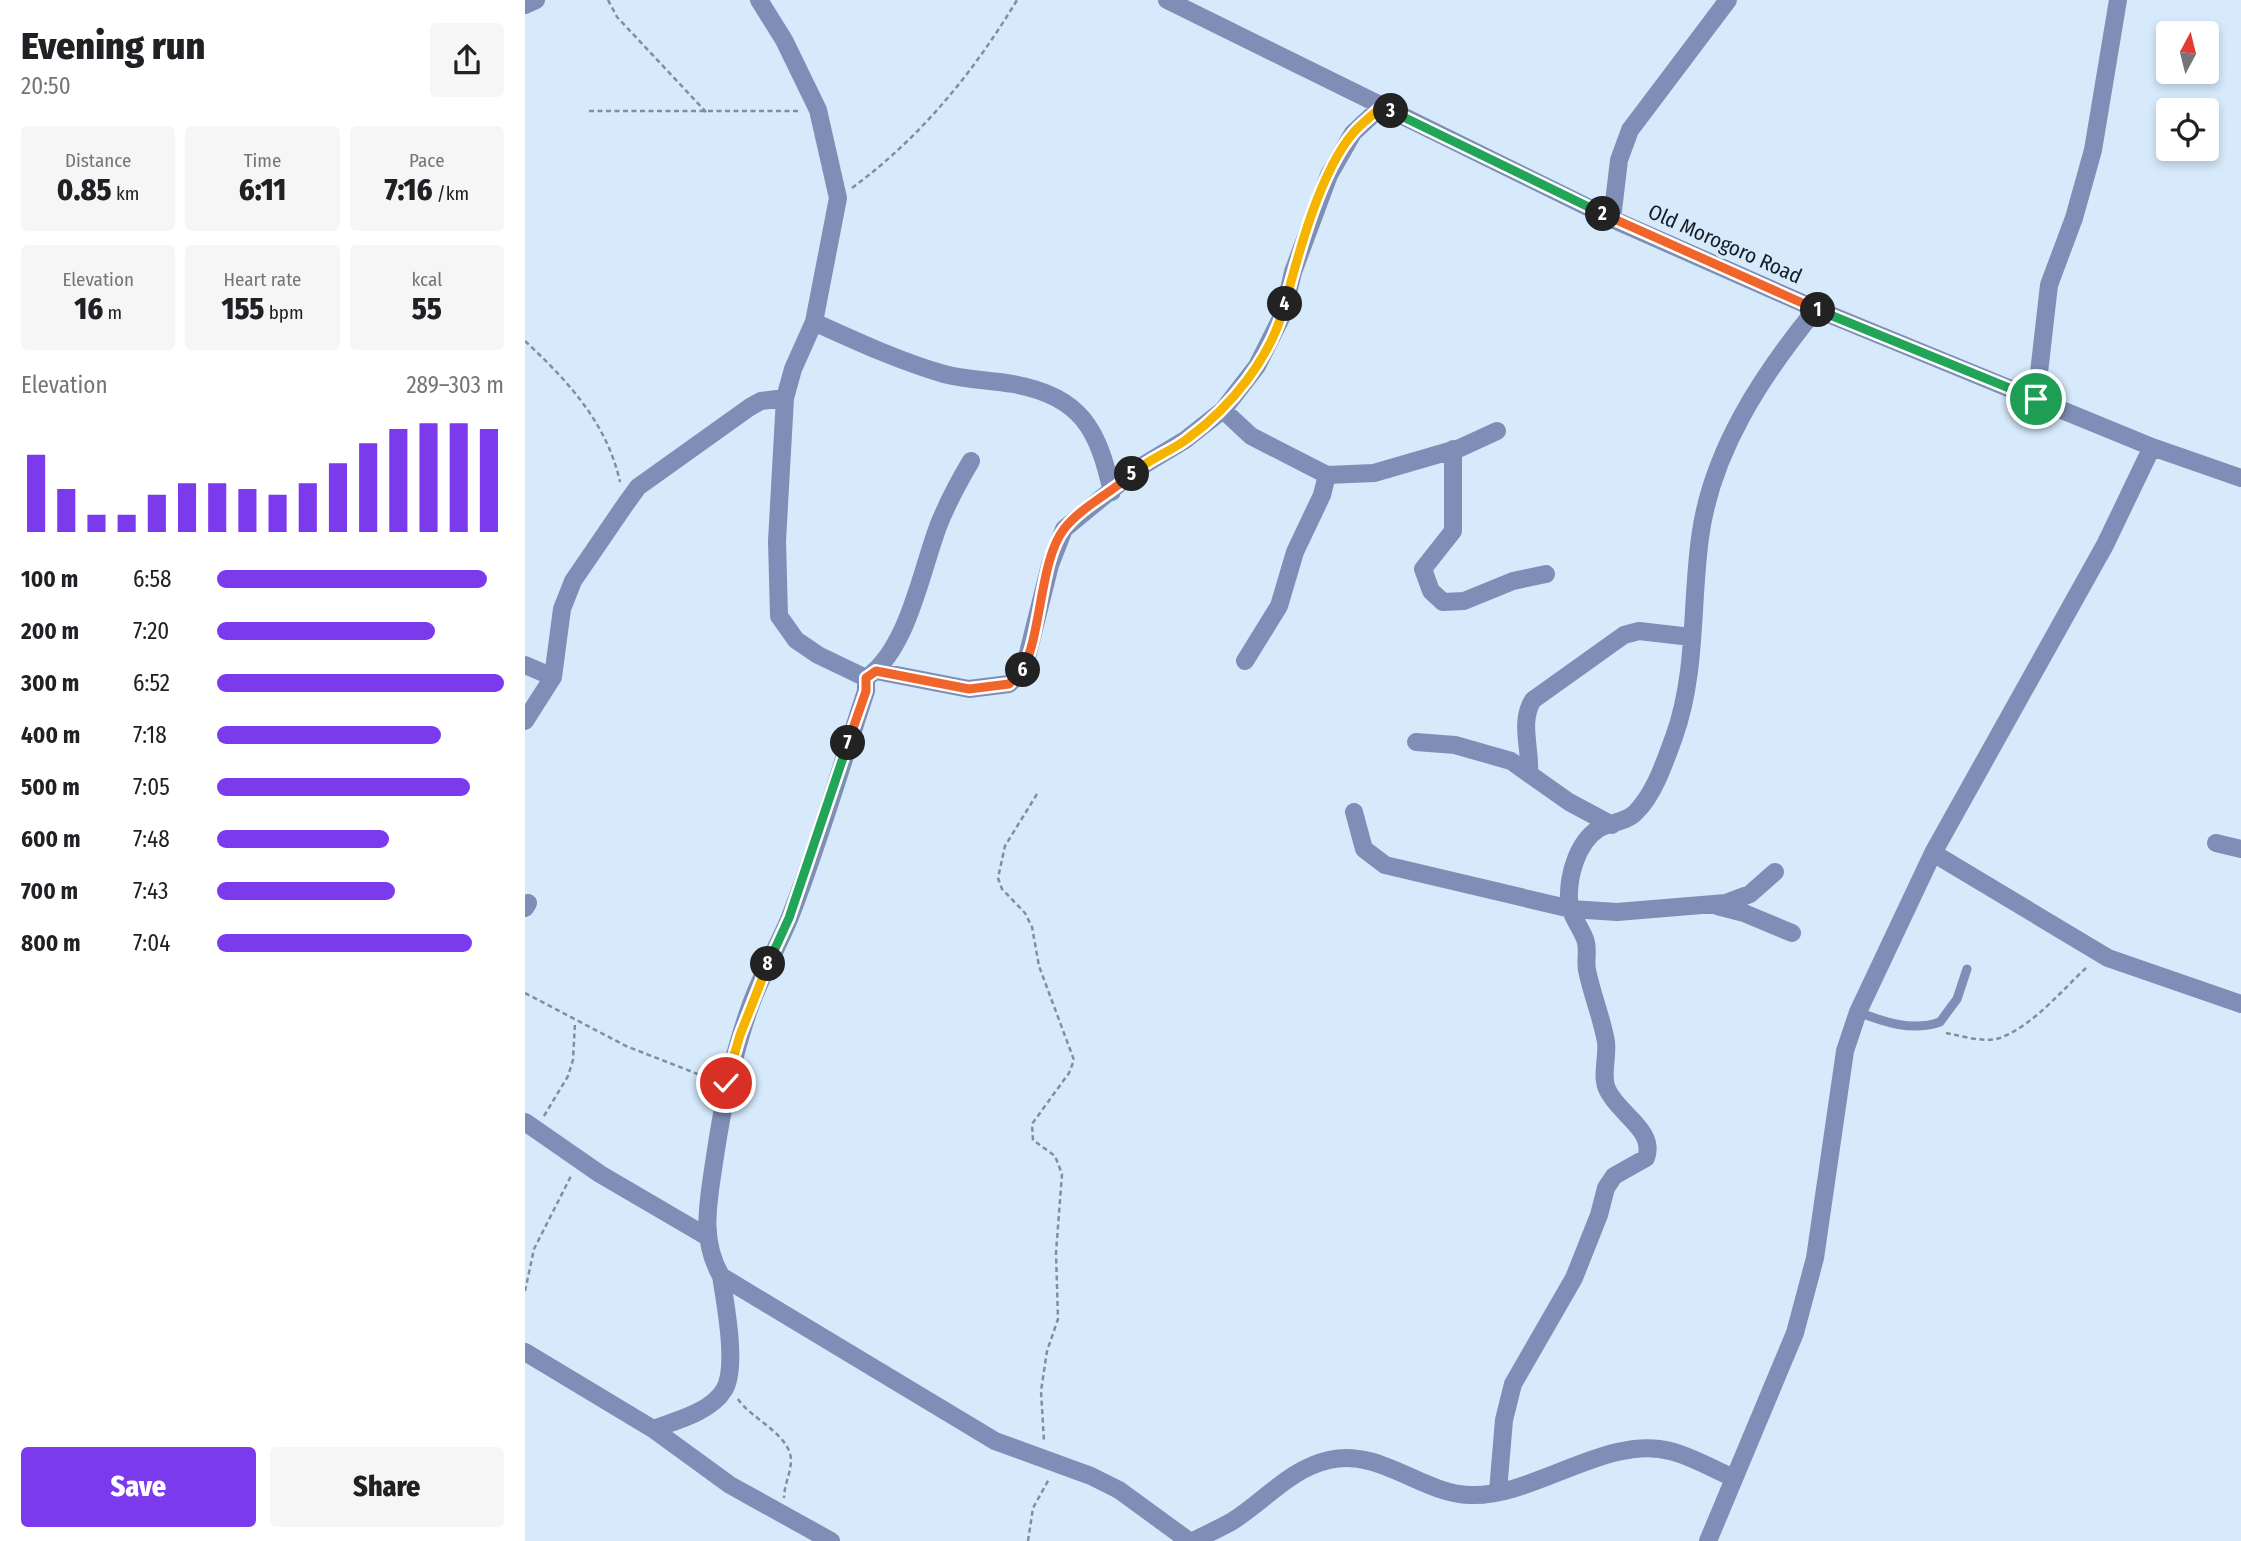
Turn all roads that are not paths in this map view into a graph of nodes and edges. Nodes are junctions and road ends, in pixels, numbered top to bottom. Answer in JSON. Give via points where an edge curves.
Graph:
{"nodes":[{"id":1,"x":536,"y":0,"type":"edge"},
{"id":2,"x":759,"y":0,"type":"edge"},
{"id":3,"x":1167,"y":0,"type":"edge"},
{"id":4,"x":1728,"y":0,"type":"edge"},
{"id":5,"x":2118,"y":0,"type":"edge"},
{"id":6,"x":525,"y":5,"type":"edge"},
{"id":7,"x":1382,"y":106,"type":"junction"},
{"id":8,"x":1612,"y":219,"type":"junction"},
{"id":9,"x":1816,"y":309,"type":"junction"},
{"id":10,"x":814,"y":322,"type":"junction"},
{"id":11,"x":785,"y":398,"type":"junction"},
{"id":12,"x":2036,"y":399,"type":"junction"},
{"id":13,"x":1223,"y":410,"type":"junction"},
{"id":14,"x":1497,"y":431,"type":"dead end"},
{"id":15,"x":2152,"y":447,"type":"junction"},
{"id":16,"x":1454,"y":449,"type":"junction"},
{"id":17,"x":971,"y":461,"type":"dead end"},
{"id":18,"x":1327,"y":475,"type":"junction"},
{"id":19,"x":2241,"y":478,"type":"edge"},
{"id":20,"x":1112,"y":492,"type":"junction"},
{"id":21,"x":1546,"y":574,"type":"dead end"},
{"id":22,"x":1691,"y":638,"type":"junction"},
{"id":23,"x":1245,"y":661,"type":"dead end"},
{"id":24,"x":525,"y":665,"type":"edge"},
{"id":25,"x":871,"y":674,"type":"junction"},
{"id":26,"x":553,"y":677,"type":"junction"},
{"id":27,"x":525,"y":721,"type":"edge"},
{"id":28,"x":1416,"y":742,"type":"dead end"},
{"id":29,"x":1529,"y":774,"type":"junction"},
{"id":30,"x":1354,"y":812,"type":"dead end"},
{"id":31,"x":1612,"y":825,"type":"junction"},
{"id":32,"x":2216,"y":843,"type":"dead end"},
{"id":33,"x":2241,"y":849,"type":"edge"},
{"id":34,"x":1933,"y":853,"type":"junction"},
{"id":35,"x":1775,"y":872,"type":"dead end"},
{"id":36,"x":1710,"y":905,"type":"junction"},
{"id":37,"x":1571,"y":909,"type":"junction"},
{"id":38,"x":1793,"y":933,"type":"dead end"},
{"id":39,"x":1967,"y":969,"type":"dead end"},
{"id":40,"x":2241,"y":1004,"type":"edge"},
{"id":41,"x":1858,"y":1012,"type":"junction"},
{"id":42,"x":532,"y":1125,"type":"edge"},
{"id":43,"x":706,"y":1236,"type":"junction"},
{"id":44,"x":721,"y":1276,"type":"junction"},
{"id":45,"x":525,"y":1353,"type":"edge"},
{"id":46,"x":653,"y":1429,"type":"junction"},
{"id":47,"x":1734,"y":1478,"type":"junction"},
{"id":48,"x":1498,"y":1491,"type":"junction"},
{"id":49,"x":789,"y":1521,"type":"junction"},
{"id":50,"x":792,"y":1541,"type":"edge"},
{"id":51,"x":831,"y":1541,"type":"edge"},
{"id":52,"x":1191,"y":1541,"type":"edge"},
{"id":53,"x":1708,"y":1541,"type":"edge"}],
"edges":[{"from":1,"to":6,"type":"street"},
{"from":2,"to":10,"type":"street","via":[[818,110],[838,198]]},
{"from":3,"to":7,"type":"street","name":"Old Morogoro Road"},
{"from":4,"to":8,"type":"street","via":[[1630,130],[1619,160]]},
{"from":5,"to":12,"type":"street","via":[[2093,150],[2049,285]]},
{"from":7,"to":8,"type":"street","name":"Old Morogoro Road"},
{"from":7,"to":13,"type":"street","via":[[1353,133],[1329,175],[1275,332],[1257,366]]},
{"from":8,"to":9,"type":"street","name":"Old Morogoro Road"},
{"from":9,"to":12,"type":"street","name":"Old Morogoro Road"},
{"from":9,"to":22,"type":"street","via":[[1770,369],[1743,414],[1716,476],[1700,536]]},
{"from":10,"to":11,"type":"street"},
{"from":10,"to":20,"type":"street","via":[[946,374],[1015,384],[1061,399],[1093,429]]},
{"from":11,"to":25,"type":"street","via":[[777,541],[779,616],[796,640],[818,655]]},
{"from":11,"to":26,"type":"street","via":[[750,407],[638,487],[573,581],[562,609]]},
{"from":12,"to":15,"type":"street","name":"Old Morogoro Road"},
{"from":13,"to":18,"type":"street","via":[[1251,436]]},
{"from":13,"to":20,"type":"street","via":[[1137,469]]},
{"from":14,"to":16,"type":"street"},
{"from":15,"to":19,"type":"street","name":"Old Morogoro Road"},
{"from":15,"to":34,"type":"street","via":[[2105,545]]},
{"from":16,"to":18,"type":"street","via":[[1374,473]]},
{"from":16,"to":21,"type":"street","via":[[1453,531],[1423,569],[1431,591],[1443,602],[1464,601],[1513,581]]},
{"from":17,"to":25,"type":"street","via":[[940,523],[906,626],[894,649]]},
{"from":18,"to":23,"type":"street","via":[[1295,552],[1279,606]]},
{"from":20,"to":25,"type":"street","via":[[1075,519],[1057,541],[1032,647],[1024,669],[1009,684],[969,689]]},
{"from":22,"to":29,"type":"street","via":[[1651,632],[1624,635],[1533,700],[1526,714]]},
{"from":22,"to":31,"type":"street","via":[[1687,694],[1655,783],[1635,814]]},
{"from":24,"to":26,"type":"street"},
{"from":25,"to":43,"type":"street","via":[[819,835],[752,1000],[726,1083]]},
{"from":26,"to":27,"type":"street"},
{"from":28,"to":29,"type":"street","via":[[1485,752],[1511,761]]},
{"from":29,"to":31,"type":"street"},
{"from":30,"to":37,"type":"street","via":[[1364,849],[1385,865]]},
{"from":31,"to":37,"type":"street","via":[[1599,828],[1584,842],[1576,859]]},
{"from":32,"to":33,"type":"street"},
{"from":34,"to":40,"type":"street","via":[[2101,955]]},
{"from":34,"to":41,"type":"street"},
{"from":35,"to":36,"type":"street","via":[[1741,899]]},
{"from":36,"to":37,"type":"street","via":[[1617,912]]},
{"from":36,"to":38,"type":"street","via":[[1744,912]]},
{"from":37,"to":48,"type":"street","via":[[1586,940],[1585,964],[1606,1040],[1606,1088],[1648,1139],[1649,1149],[1646,1158],[1614,1176],[1606,1188],[1574,1278],[1513,1384],[1504,1419]]},
{"from":39,"to":41,"type":"lane","via":[[1957,999],[1940,1022],[1910,1026]]},
{"from":41,"to":47,"type":"street","via":[[1845,1051],[1815,1258],[1783,1366]]},
{"from":42,"to":43,"type":"street","via":[[574,1157]]},
{"from":43,"to":44,"type":"street"},
{"from":44,"to":46,"type":"street","via":[[729,1377],[724,1391],[689,1417]]},
{"from":44,"to":52,"type":"street","via":[[995,1441],[1119,1490]]},
{"from":45,"to":46,"type":"street"},
{"from":46,"to":49,"type":"street"},
{"from":47,"to":48,"type":"street","via":[[1670,1451],[1636,1449]]},
{"from":47,"to":53,"type":"street"},
{"from":48,"to":52,"type":"street","via":[[1452,1494],[1349,1456],[1325,1460],[1292,1476],[1232,1521]]},
{"from":49,"to":50,"type":"street"},
{"from":49,"to":51,"type":"street"}]}
